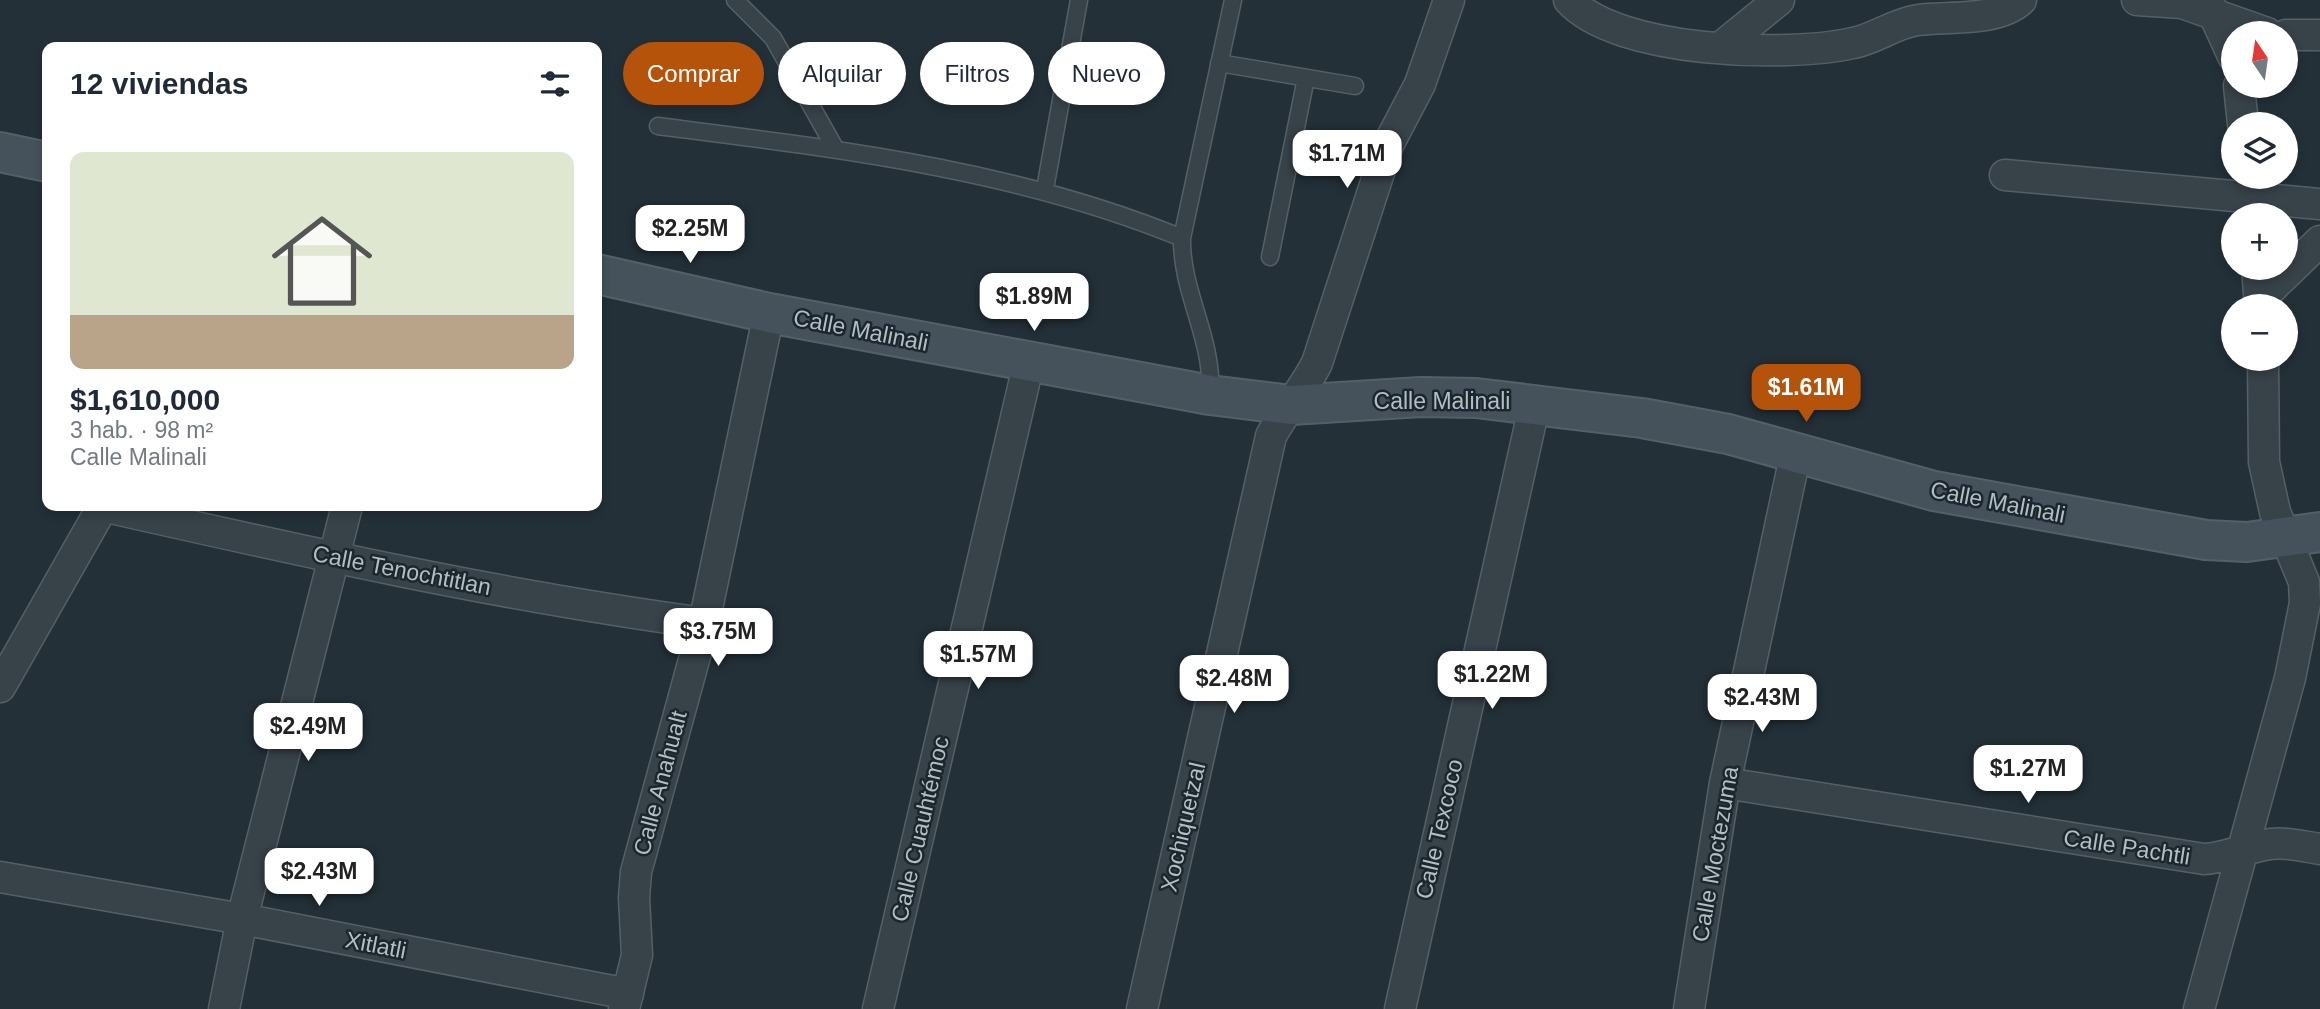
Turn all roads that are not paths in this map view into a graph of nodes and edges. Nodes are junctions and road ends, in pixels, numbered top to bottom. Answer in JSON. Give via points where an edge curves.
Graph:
{"nodes":[{"id":1,"x":735,"y":0,"type":"edge"},
{"id":2,"x":1079,"y":0,"type":"edge"},
{"id":3,"x":1233,"y":0,"type":"edge"},
{"id":4,"x":1449,"y":0,"type":"edge"},
{"id":5,"x":1569,"y":0,"type":"edge"},
{"id":6,"x":1779,"y":0,"type":"edge"},
{"id":7,"x":2021,"y":0,"type":"edge"},
{"id":8,"x":2137,"y":0,"type":"edge"},
{"id":9,"x":2211,"y":8,"type":"edge"},
{"id":10,"x":2240,"y":21,"type":"edge"},
{"id":11,"x":2221,"y":30,"type":"edge"},
{"id":12,"x":2298,"y":35,"type":"edge"},
{"id":13,"x":2320,"y":35,"type":"edge"},
{"id":14,"x":1721,"y":47,"type":"junction"},
{"id":15,"x":1219,"y":63,"type":"junction"},
{"id":16,"x":1306,"y":78,"type":"junction"},
{"id":17,"x":1355,"y":86,"type":"dead end"},
{"id":18,"x":658,"y":126,"type":"dead end"},
{"id":19,"x":835,"y":148,"type":"junction"},
{"id":20,"x":0,"y":152,"type":"edge"},
{"id":21,"x":42,"y":161,"type":"edge"},
{"id":22,"x":2005,"y":176,"type":"dead end"},
{"id":23,"x":1045,"y":189,"type":"junction"},
{"id":24,"x":2250,"y":197,"type":"edge"},
{"id":25,"x":2320,"y":204,"type":"edge"},
{"id":26,"x":1182,"y":237,"type":"junction"},
{"id":27,"x":2320,"y":241,"type":"edge"},
{"id":28,"x":1270,"y":257,"type":"dead end"},
{"id":29,"x":602,"y":275,"type":"edge"},
{"id":30,"x":2269,"y":294,"type":"edge"},
{"id":31,"x":769,"y":313,"type":"junction"},
{"id":32,"x":1028,"y":362,"type":"junction"},
{"id":33,"x":2263,"y":371,"type":"edge"},
{"id":34,"x":1210,"y":395,"type":"junction"},
{"id":35,"x":1535,"y":403,"type":"junction"},
{"id":36,"x":1291,"y":405,"type":"junction"},
{"id":37,"x":1796,"y":452,"type":"junction"},
{"id":38,"x":99,"y":511,"type":"edge"},
{"id":39,"x":124,"y":511,"type":"edge"},
{"id":40,"x":346,"y":511,"type":"edge"},
{"id":41,"x":2303,"y":535,"type":"edge"},
{"id":42,"x":333,"y":559,"type":"junction"},
{"id":43,"x":704,"y":623,"type":"junction"},
{"id":44,"x":0,"y":687,"type":"edge"},
{"id":45,"x":1726,"y":783,"type":"junction"},
{"id":46,"x":2320,"y":849,"type":"edge"},
{"id":47,"x":2242,"y":851,"type":"junction"},
{"id":48,"x":0,"y":877,"type":"edge"},
{"id":49,"x":242,"y":919,"type":"junction"},
{"id":50,"x":626,"y":1001,"type":"edge"},
{"id":51,"x":224,"y":1009,"type":"edge"},
{"id":52,"x":878,"y":1009,"type":"edge"},
{"id":53,"x":1142,"y":1009,"type":"edge"},
{"id":54,"x":1400,"y":1009,"type":"edge"},
{"id":55,"x":1689,"y":1009,"type":"edge"},
{"id":56,"x":2199,"y":1009,"type":"edge"}],
"edges":[{"from":1,"to":19,"type":"lane","via":[[773,38]]},
{"from":2,"to":23,"type":"lane"},
{"from":3,"to":15,"type":"lane"},
{"from":4,"to":36,"type":"street","name":"Xochiquetzal","via":[[1420,83],[1388,145],[1317,363]]},
{"from":5,"to":14,"type":"street","via":[[1604,22],[1652,39]]},
{"from":6,"to":14,"type":"street"},
{"from":7,"to":14,"type":"street","via":[[1987,13],[1914,21],[1852,44],[1788,50]]},
{"from":8,"to":9,"type":"street"},
{"from":9,"to":10,"type":"street"},
{"from":9,"to":11,"type":"street"},
{"from":12,"to":13,"type":"street"},
{"from":15,"to":16,"type":"lane"},
{"from":15,"to":26,"type":"lane"},
{"from":16,"to":17,"type":"lane"},
{"from":16,"to":28,"type":"lane"},
{"from":18,"to":19,"type":"lane"},
{"from":19,"to":23,"type":"lane"},
{"from":20,"to":21,"type":"street"},
{"from":22,"to":24,"type":"street"},
{"from":23,"to":26,"type":"lane"},
{"from":24,"to":25,"type":"street"},
{"from":26,"to":34,"type":"lane","via":[[1183,268],[1211,365]]},
{"from":27,"to":30,"type":"street"},
{"from":29,"to":31,"type":"street","name":"Calle Malinali"},
{"from":31,"to":32,"type":"street","name":"Calle Malinali"},
{"from":31,"to":43,"type":"street","name":"Calle Anahualt"},
{"from":32,"to":34,"type":"street","name":"Calle Malinali"},
{"from":32,"to":52,"type":"street","name":"Calle Cuauhtémoc"},
{"from":33,"to":41,"type":"street","via":[[2264,462],[2275,512]]},
{"from":34,"to":36,"type":"street","name":"Calle Malinali"},
{"from":35,"to":36,"type":"street","name":"Calle Malinali","via":[[1421,397]]},
{"from":35,"to":37,"type":"street","name":"Calle Malinali","via":[[1728,434]]},
{"from":35,"to":54,"type":"street","name":"Calle Texcoco"},
{"from":36,"to":53,"type":"street","name":"Xochiquetzal","via":[[1271,436]]},
{"from":37,"to":41,"type":"street","name":"Calle Malinali","via":[[1934,491],[2206,540],[2248,542]]},
{"from":37,"to":45,"type":"street","name":"Calle Moctezuma"},
{"from":38,"to":44,"type":"street"},
{"from":39,"to":42,"type":"street","name":"Calle Tenochtitlan"},
{"from":40,"to":42,"type":"street"},
{"from":41,"to":47,"type":"street","via":[[2305,603],[2290,678]]},
{"from":42,"to":43,"type":"street","name":"Calle Tenochtitlan"},
{"from":42,"to":49,"type":"street"},
{"from":43,"to":50,"type":"street","name":"Calle Anahualt","via":[[636,872],[637,955]]},
{"from":45,"to":47,"type":"street","name":"Calle Pachtli","via":[[2204,859]]},
{"from":45,"to":55,"type":"street","name":"Calle Moctezuma"},
{"from":46,"to":47,"type":"street","name":"Calle Pachtli","via":[[2287,843]]},
{"from":47,"to":56,"type":"street"},
{"from":48,"to":49,"type":"street","name":"Xitlatli"},
{"from":49,"to":50,"type":"street","name":"Xitlatli"},
{"from":49,"to":51,"type":"street"}]}
